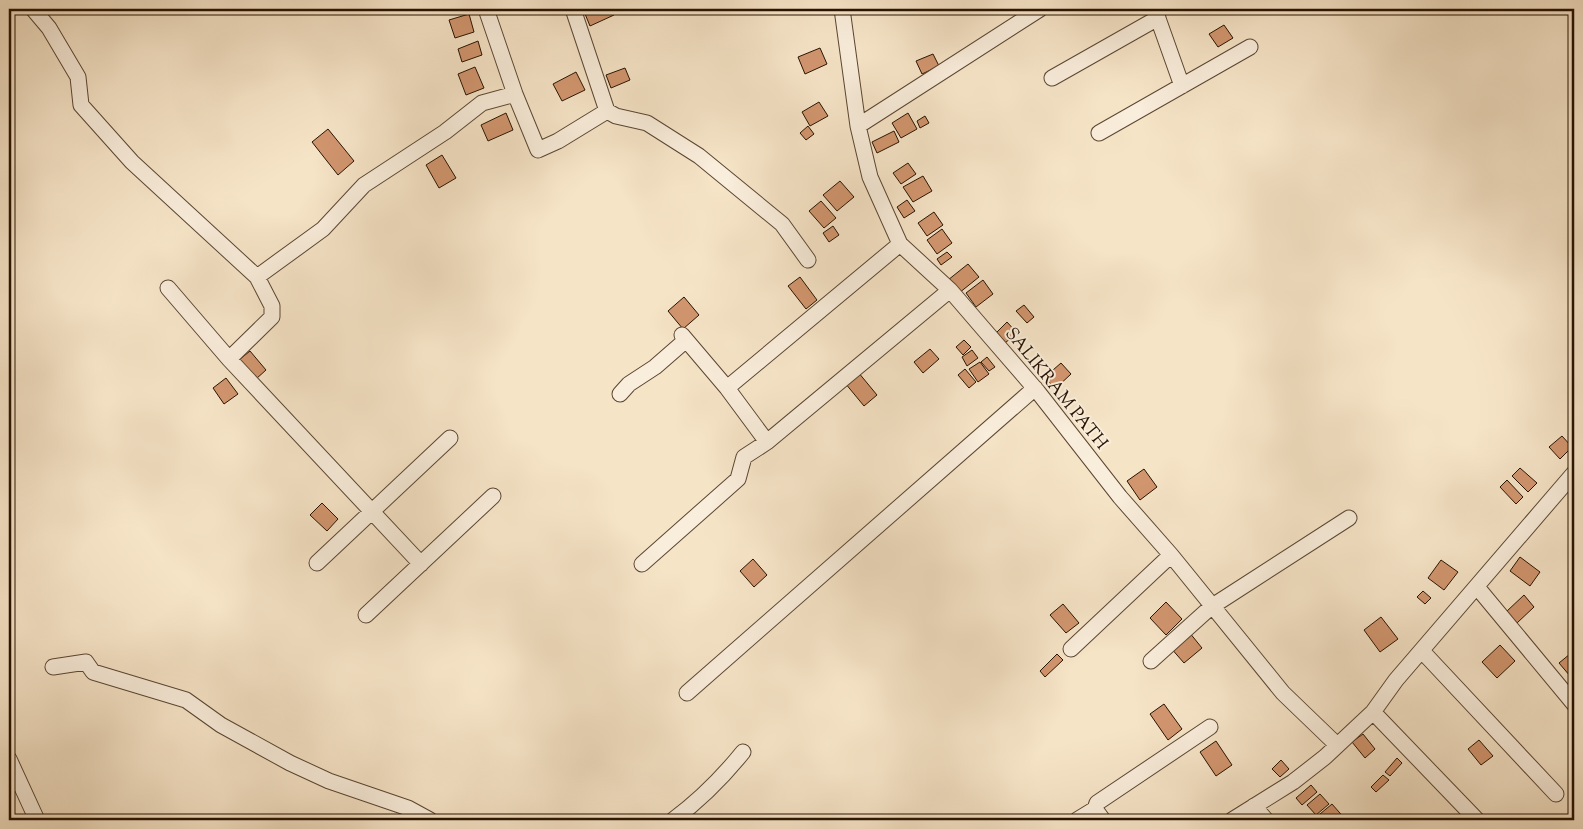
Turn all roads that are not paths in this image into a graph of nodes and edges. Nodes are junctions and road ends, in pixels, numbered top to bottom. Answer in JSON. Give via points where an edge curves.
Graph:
{"nodes":[{"id":1,"x":33,"y":9,"type":"edge"},
{"id":2,"x":486,"y":9,"type":"edge"},
{"id":3,"x":573,"y":9,"type":"edge"},
{"id":4,"x":842,"y":9,"type":"edge"},
{"id":5,"x":1040,"y":9,"type":"edge"},
{"id":6,"x":1156,"y":14,"type":"edge"},
{"id":7,"x":1250,"y":47,"type":"dead end"},
{"id":8,"x":1052,"y":78,"type":"dead end"},
{"id":9,"x":1182,"y":86,"type":"junction"},
{"id":10,"x":515,"y":94,"type":"junction"},
{"id":11,"x":607,"y":111,"type":"junction"},
{"id":12,"x":858,"y":126,"type":"junction"},
{"id":13,"x":1100,"y":133,"type":"dead end"},
{"id":14,"x":900,"y":244,"type":"junction"},
{"id":15,"x":808,"y":260,"type":"dead end"},
{"id":16,"x":257,"y":277,"type":"junction"},
{"id":17,"x":168,"y":288,"type":"dead end"},
{"id":18,"x":950,"y":290,"type":"junction"},
{"id":19,"x":229,"y":360,"type":"junction"},
{"id":20,"x":727,"y":388,"type":"junction"},
{"id":21,"x":1035,"y":388,"type":"junction"},
{"id":22,"x":620,"y":394,"type":"dead end"},
{"id":23,"x":450,"y":438,"type":"dead end"},
{"id":24,"x":767,"y":442,"type":"junction"},
{"id":25,"x":1574,"y":473,"type":"edge"},
{"id":26,"x":493,"y":496,"type":"dead end"},
{"id":27,"x":372,"y":509,"type":"junction"},
{"id":28,"x":1349,"y":518,"type":"dead end"},
{"id":29,"x":1171,"y":555,"type":"junction"},
{"id":30,"x":317,"y":563,"type":"dead end"},
{"id":31,"x":421,"y":564,"type":"junction"},
{"id":32,"x":642,"y":564,"type":"dead end"},
{"id":33,"x":1477,"y":587,"type":"junction"},
{"id":34,"x":1211,"y":607,"type":"junction"},
{"id":35,"x":366,"y":615,"type":"dead end"},
{"id":36,"x":1071,"y":649,"type":"dead end"},
{"id":37,"x":1422,"y":651,"type":"junction"},
{"id":38,"x":1151,"y":661,"type":"dead end"},
{"id":39,"x":54,"y":667,"type":"dead end"},
{"id":40,"x":687,"y":693,"type":"dead end"},
{"id":41,"x":1574,"y":704,"type":"edge"},
{"id":42,"x":1373,"y":712,"type":"junction"},
{"id":43,"x":1210,"y":727,"type":"dead end"},
{"id":44,"x":1337,"y":745,"type":"junction"},
{"id":45,"x":743,"y":752,"type":"dead end"},
{"id":46,"x":9,"y":759,"type":"edge"},
{"id":47,"x":1556,"y":794,"type":"dead end"},
{"id":48,"x":1254,"y":806,"type":"junction"},
{"id":49,"x":1099,"y":815,"type":"edge"},
{"id":50,"x":37,"y":820,"type":"edge"},
{"id":51,"x":430,"y":820,"type":"edge"},
{"id":52,"x":673,"y":820,"type":"edge"},
{"id":53,"x":1077,"y":820,"type":"edge"},
{"id":54,"x":1232,"y":820,"type":"edge"},
{"id":55,"x":1266,"y":820,"type":"edge"},
{"id":56,"x":1477,"y":820,"type":"edge"}],
"edges":[{"from":1,"to":16,"type":"street","via":[[49,28],[78,77],[80,104],[132,162]]},
{"from":2,"to":10,"type":"street"},
{"from":3,"to":11,"type":"street"},
{"from":4,"to":12,"type":"street","name":"SALIKRAM PATH"},
{"from":5,"to":12,"type":"street"},
{"from":6,"to":8,"type":"street"},
{"from":6,"to":9,"type":"street"},
{"from":7,"to":9,"type":"street"},
{"from":9,"to":13,"type":"street"},
{"from":10,"to":11,"type":"street","via":[[538,150]]},
{"from":10,"to":16,"type":"street","via":[[482,103],[445,132],[364,185],[324,229]]},
{"from":11,"to":15,"type":"street","via":[[647,123],[699,156],[782,224]]},
{"from":12,"to":14,"type":"street","name":"SALIKRAM PATH","via":[[870,177]]},
{"from":14,"to":18,"type":"street","name":"SALIKRAM PATH"},
{"from":14,"to":20,"type":"street"},
{"from":16,"to":19,"type":"street","via":[[272,306],[272,317]]},
{"from":17,"to":19,"type":"street"},
{"from":18,"to":21,"type":"street","name":"SALIKRAM PATH"},
{"from":18,"to":24,"type":"street"},
{"from":19,"to":27,"type":"street"},
{"from":20,"to":22,"type":"street","via":[[684,338],[656,367],[629,384]]},
{"from":20,"to":24,"type":"street"},
{"from":21,"to":29,"type":"street","name":"SALIKRAM PATH","via":[[1120,498]]},
{"from":21,"to":40,"type":"street"},
{"from":23,"to":27,"type":"street"},
{"from":24,"to":32,"type":"street","via":[[744,457],[738,478]]},
{"from":25,"to":33,"type":"street"},
{"from":26,"to":31,"type":"street"},
{"from":27,"to":30,"type":"street"},
{"from":27,"to":31,"type":"street"},
{"from":28,"to":34,"type":"street"},
{"from":29,"to":34,"type":"street","name":"SALIKRAM PATH"},
{"from":29,"to":36,"type":"street"},
{"from":31,"to":35,"type":"street"},
{"from":33,"to":37,"type":"street"},
{"from":33,"to":41,"type":"street"},
{"from":34,"to":38,"type":"street"},
{"from":34,"to":44,"type":"street","name":"SALIKRAM PATH","via":[[1283,693]]},
{"from":37,"to":42,"type":"street"},
{"from":37,"to":47,"type":"street"},
{"from":39,"to":51,"type":"street","via":[[86,662],[93,672],[186,700],[221,725],[290,763],[329,781],[408,808]]},
{"from":42,"to":44,"type":"street"},
{"from":42,"to":56,"type":"street"},
{"from":43,"to":49,"type":"street","via":[[1097,803]]},
{"from":44,"to":48,"type":"street","via":[[1293,782]]},
{"from":45,"to":52,"type":"street","via":[[723,777]]},
{"from":46,"to":50,"type":"street"},
{"from":48,"to":54,"type":"street"},
{"from":48,"to":55,"type":"street"},
{"from":49,"to":53,"type":"street"}]}
